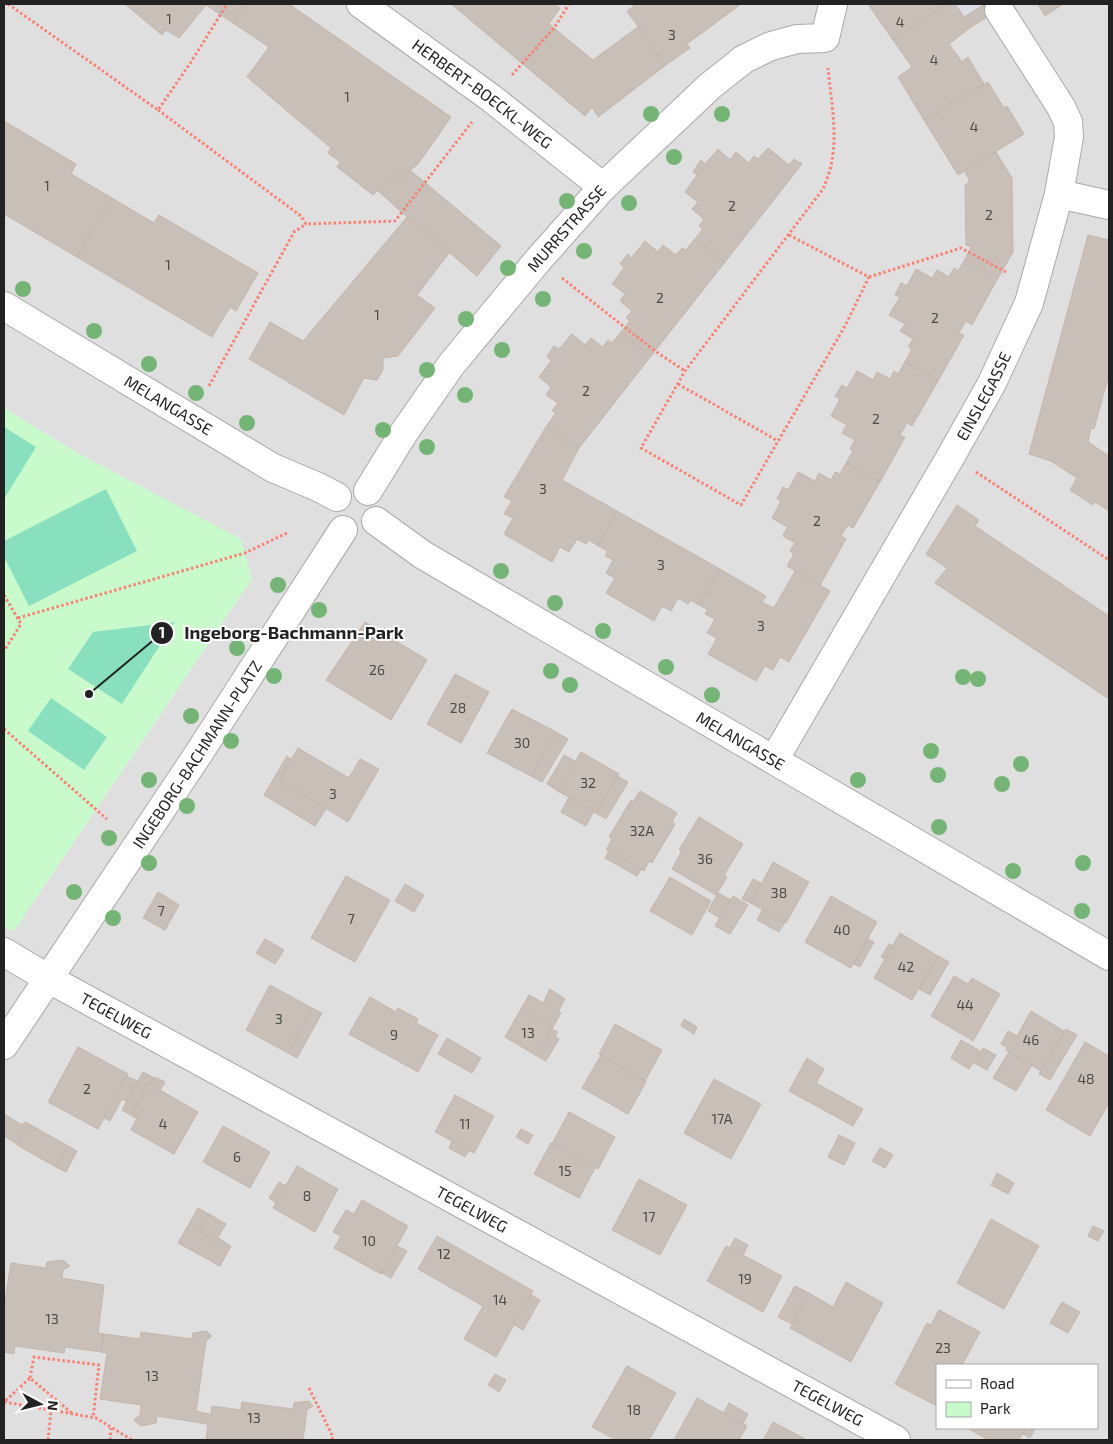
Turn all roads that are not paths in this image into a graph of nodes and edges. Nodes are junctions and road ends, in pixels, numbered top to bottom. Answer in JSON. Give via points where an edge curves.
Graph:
{"nodes":[{"id":1,"x":361,"y":4,"type":"edge"},
{"id":2,"x":833,"y":4,"type":"edge"},
{"id":3,"x":999,"y":10,"type":"dead end"},
{"id":4,"x":604,"y":187,"type":"junction"},
{"id":5,"x":1059,"y":194,"type":"junction"},
{"id":6,"x":1109,"y":206,"type":"edge"},
{"id":7,"x":4,"y":306,"type":"edge"},
{"id":8,"x":368,"y":491,"type":"junction"},
{"id":9,"x":337,"y":498,"type":"junction"},
{"id":10,"x":376,"y":521,"type":"junction"},
{"id":11,"x":343,"y":530,"type":"junction"},
{"id":12,"x":774,"y":760,"type":"junction"},
{"id":13,"x":4,"y":952,"type":"edge"},
{"id":14,"x":1109,"y":956,"type":"edge"},
{"id":15,"x":49,"y":979,"type":"junction"},
{"id":16,"x":4,"y":1045,"type":"edge"},
{"id":17,"x":896,"y":1440,"type":"edge"}],
"edges":[{"from":1,"to":4,"type":"street","name":"HERBERT-BOECKL-WEG","via":[[491,98]]},
{"from":2,"to":4,"type":"street","name":"MURRSTRASSE","via":[[825,38],[797,39],[771,46],[744,59],[710,86]]},
{"from":3,"to":5,"type":"street","name":"EINSLEGASSE","via":[[1068,122],[1069,137]]},
{"from":4,"to":8,"type":"street","name":"MURRSTRASSE","via":[[451,365]]},
{"from":5,"to":6,"type":"street"},
{"from":5,"to":12,"type":"street","name":"EINSLEGASSE","via":[[1029,303],[992,383]]},
{"from":7,"to":9,"type":"street","name":"MELANGASSE","via":[[273,468]]},
{"from":8,"to":9,"type":"street","via":[[348,489]]},
{"from":8,"to":10,"type":"street","via":[[378,508]]},
{"from":9,"to":11,"type":"street","via":[[334,519]]},
{"from":10,"to":11,"type":"street","via":[[372,527],[358,534]]},
{"from":10,"to":12,"type":"street","name":"MELANGASSE","via":[[423,555]]},
{"from":11,"to":15,"type":"street","name":"INGEBORG-BACHMANN-PLATZ"},
{"from":12,"to":14,"type":"street","name":"MELANGASSE"},
{"from":13,"to":15,"type":"street","name":"TEGELWEG"},
{"from":15,"to":16,"type":"street","name":"INGEBORG-BACHMANN-PLATZ"},
{"from":15,"to":17,"type":"street","name":"TEGELWEG"}]}
